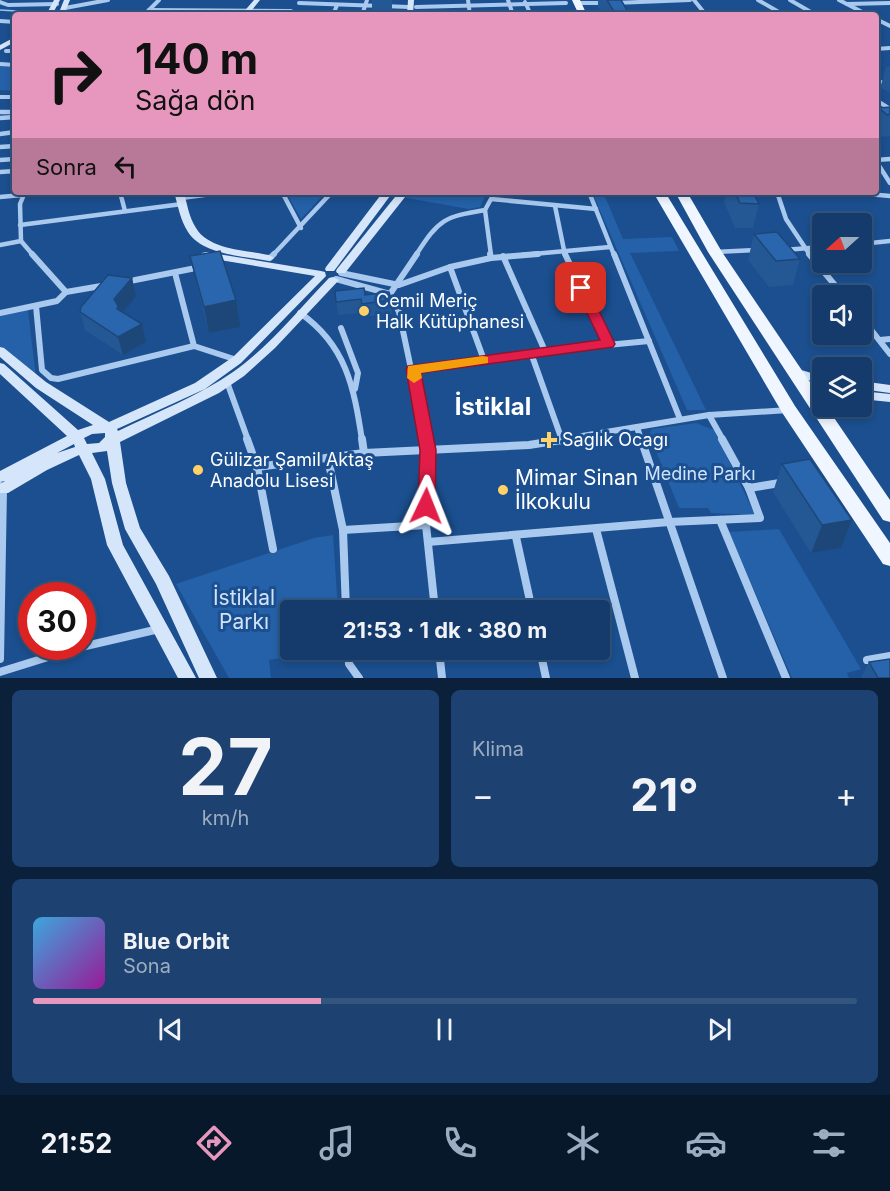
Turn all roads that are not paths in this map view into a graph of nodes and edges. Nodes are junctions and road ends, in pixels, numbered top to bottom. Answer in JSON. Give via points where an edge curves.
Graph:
{"nodes":[{"id":1,"x":67,"y":0,"type":"edge"},
{"id":2,"x":108,"y":0,"type":"edge"},
{"id":3,"x":159,"y":0,"type":"edge"},
{"id":4,"x":257,"y":0,"type":"edge"},
{"id":5,"x":367,"y":0,"type":"edge"},
{"id":6,"x":468,"y":0,"type":"edge"},
{"id":7,"x":682,"y":0,"type":"edge"},
{"id":8,"x":692,"y":0,"type":"edge"},
{"id":9,"x":758,"y":0,"type":"edge"},
{"id":10,"x":790,"y":0,"type":"edge"},
{"id":11,"x":839,"y":0,"type":"edge"},
{"id":12,"x":566,"y":1,"type":"edge"},
{"id":13,"x":624,"y":1,"type":"edge"},
{"id":14,"x":3,"y":2,"type":"edge"},
{"id":15,"x":57,"y":2,"type":"edge"},
{"id":16,"x":297,"y":2,"type":"edge"},
{"id":17,"x":509,"y":2,"type":"edge"},
{"id":18,"x":525,"y":2,"type":"edge"},
{"id":19,"x":577,"y":2,"type":"edge"},
{"id":20,"x":887,"y":2,"type":"edge"},
{"id":21,"x":413,"y":3,"type":"edge"},
{"id":22,"x":847,"y":4,"type":"junction"},
{"id":23,"x":337,"y":5,"type":"junction"},
{"id":24,"x":364,"y":5,"type":"junction"},
{"id":25,"x":467,"y":6,"type":"junction"},
{"id":26,"x":149,"y":10,"type":"joint"},
{"id":27,"x":63,"y":12,"type":"edge"},
{"id":28,"x":214,"y":12,"type":"edge"},
{"id":29,"x":247,"y":12,"type":"edge"},
{"id":30,"x":334,"y":12,"type":"edge"},
{"id":31,"x":363,"y":12,"type":"edge"},
{"id":32,"x":469,"y":12,"type":"edge"},
{"id":33,"x":704,"y":12,"type":"edge"},
{"id":34,"x":779,"y":12,"type":"edge"},
{"id":35,"x":811,"y":12,"type":"edge"},
{"id":36,"x":862,"y":12,"type":"edge"},
{"id":37,"x":879,"y":166,"type":"edge"},
{"id":38,"x":890,"y":183,"type":"edge"},
{"id":39,"x":24,"y":195,"type":"edge"},
{"id":40,"x":121,"y":195,"type":"edge"},
{"id":41,"x":211,"y":195,"type":"edge"},
{"id":42,"x":284,"y":195,"type":"edge"},
{"id":43,"x":329,"y":195,"type":"edge"},
{"id":44,"x":385,"y":195,"type":"edge"},
{"id":45,"x":401,"y":195,"type":"edge"},
{"id":46,"x":589,"y":195,"type":"edge"},
{"id":47,"x":661,"y":195,"type":"edge"},
{"id":48,"x":683,"y":195,"type":"edge"},
{"id":49,"x":777,"y":195,"type":"edge"},
{"id":50,"x":181,"y":201,"type":"edge"},
{"id":51,"x":555,"y":207,"type":"junction"},
{"id":52,"x":596,"y":209,"type":"junction"},
{"id":53,"x":485,"y":210,"type":"junction"},
{"id":54,"x":125,"y":211,"type":"junction"},
{"id":55,"x":20,"y":225,"type":"junction"},
{"id":56,"x":301,"y":228,"type":"junction"},
{"id":57,"x":21,"y":241,"type":"junction"},
{"id":58,"x":890,"y":241,"type":"edge"},
{"id":59,"x":872,"y":243,"type":"edge"},
{"id":60,"x":0,"y":244,"type":"edge"},
{"id":61,"x":610,"y":248,"type":"junction"},
{"id":62,"x":807,"y":249,"type":"junction"},
{"id":63,"x":812,"y":249,"type":"edge"},
{"id":64,"x":563,"y":250,"type":"junction"},
{"id":65,"x":761,"y":250,"type":"edge"},
{"id":66,"x":772,"y":250,"type":"edge"},
{"id":67,"x":715,"y":252,"type":"junction"},
{"id":68,"x":207,"y":253,"type":"junction"},
{"id":69,"x":503,"y":256,"type":"junction"},
{"id":70,"x":270,"y":258,"type":"junction"},
{"id":71,"x":492,"y":258,"type":"junction"},
{"id":72,"x":229,"y":259,"type":"junction"},
{"id":73,"x":216,"y":264,"type":"edge"},
{"id":74,"x":450,"y":267,"type":"junction"},
{"id":75,"x":175,"y":273,"type":"junction"},
{"id":76,"x":331,"y":274,"type":"junction"},
{"id":77,"x":121,"y":282,"type":"edge"},
{"id":78,"x":110,"y":284,"type":"edge"},
{"id":79,"x":399,"y":285,"type":"junction"},
{"id":80,"x":835,"y":285,"type":"edge"},
{"id":81,"x":66,"y":292,"type":"junction"},
{"id":82,"x":390,"y":294,"type":"junction"},
{"id":83,"x":36,"y":306,"type":"junction"},
{"id":84,"x":0,"y":313,"type":"edge"},
{"id":85,"x":300,"y":313,"type":"junction"},
{"id":86,"x":341,"y":328,"type":"dead end"},
{"id":87,"x":872,"y":330,"type":"edge"},
{"id":88,"x":890,"y":339,"type":"edge"},
{"id":89,"x":880,"y":340,"type":"junction"},
{"id":90,"x":649,"y":341,"type":"junction"},
{"id":91,"x":608,"y":344,"type":"junction"},
{"id":92,"x":194,"y":346,"type":"junction"},
{"id":93,"x":0,"y":351,"type":"edge"},
{"id":94,"x":545,"y":351,"type":"junction"},
{"id":95,"x":531,"y":354,"type":"junction"},
{"id":96,"x":890,"y":354,"type":"edge"},
{"id":97,"x":237,"y":360,"type":"junction"},
{"id":98,"x":484,"y":360,"type":"junction"},
{"id":99,"x":0,"y":367,"type":"edge"},
{"id":100,"x":413,"y":369,"type":"junction"},
{"id":101,"x":794,"y":372,"type":"junction"},
{"id":102,"x":812,"y":377,"type":"edge"},
{"id":103,"x":227,"y":382,"type":"junction"},
{"id":104,"x":872,"y":387,"type":"edge"},
{"id":105,"x":890,"y":389,"type":"edge"},
{"id":106,"x":812,"y":391,"type":"edge"},
{"id":107,"x":354,"y":393,"type":"junction"},
{"id":108,"x":872,"y":396,"type":"edge"},
{"id":109,"x":890,"y":398,"type":"edge"},
{"id":110,"x":789,"y":410,"type":"junction"},
{"id":111,"x":709,"y":415,"type":"junction"},
{"id":112,"x":90,"y":417,"type":"junction"},
{"id":113,"x":830,"y":417,"type":"edge"},
{"id":114,"x":680,"y":419,"type":"junction"},
{"id":115,"x":141,"y":420,"type":"junction"},
{"id":116,"x":637,"y":427,"type":"junction"},
{"id":117,"x":562,"y":441,"type":"junction"},
{"id":118,"x":111,"y":442,"type":"junction"},
{"id":119,"x":80,"y":444,"type":"junction"},
{"id":120,"x":65,"y":450,"type":"junction"},
{"id":121,"x":428,"y":450,"type":"junction"},
{"id":122,"x":364,"y":453,"type":"junction"},
{"id":123,"x":328,"y":459,"type":"junction"},
{"id":124,"x":257,"y":467,"type":"junction"},
{"id":125,"x":780,"y":483,"type":"dead end"},
{"id":126,"x":1,"y":484,"type":"edge"},
{"id":127,"x":749,"y":488,"type":"junction"},
{"id":128,"x":890,"y":515,"type":"edge"},
{"id":129,"x":1,"y":516,"type":"edge"},
{"id":130,"x":720,"y":520,"type":"junction"},
{"id":131,"x":669,"y":522,"type":"junction"},
{"id":132,"x":426,"y":525,"type":"junction"},
{"id":133,"x":343,"y":530,"type":"junction"},
{"id":134,"x":596,"y":530,"type":"junction"},
{"id":135,"x":516,"y":537,"type":"junction"},
{"id":136,"x":428,"y":542,"type":"junction"},
{"id":137,"x":273,"y":549,"type":"dead end"},
{"id":138,"x":890,"y":558,"type":"edge"},
{"id":139,"x":346,"y":600,"type":"edge"},
{"id":140,"x":434,"y":600,"type":"edge"},
{"id":141,"x":530,"y":600,"type":"edge"},
{"id":142,"x":162,"y":628,"type":"junction"},
{"id":143,"x":0,"y":648,"type":"edge"},
{"id":144,"x":890,"y":656,"type":"edge"},
{"id":145,"x":0,"y":659,"type":"edge"},
{"id":146,"x":349,"y":660,"type":"edge"},
{"id":147,"x":440,"y":660,"type":"edge"},
{"id":148,"x":542,"y":660,"type":"edge"},
{"id":149,"x":867,"y":660,"type":"edge"},
{"id":150,"x":0,"y":672,"type":"edge"},
{"id":151,"x":187,"y":678,"type":"edge"},
{"id":152,"x":208,"y":678,"type":"edge"},
{"id":153,"x":359,"y":678,"type":"edge"},
{"id":154,"x":442,"y":678,"type":"edge"},
{"id":155,"x":546,"y":678,"type":"edge"},
{"id":156,"x":635,"y":678,"type":"edge"},
{"id":157,"x":723,"y":678,"type":"edge"},
{"id":158,"x":786,"y":678,"type":"edge"}],
"edges":[{"from":1,"to":27,"type":"street"},
{"from":2,"to":27,"type":"street"},
{"from":3,"to":26,"type":"street"},
{"from":4,"to":29,"type":"street"},
{"from":5,"to":24,"type":"street"},
{"from":6,"to":25,"type":"street"},
{"from":7,"to":8,"type":"street"},
{"from":7,"to":13,"type":"street"},
{"from":8,"to":33,"type":"street"},
{"from":9,"to":34,"type":"street"},
{"from":10,"to":35,"type":"street"},
{"from":11,"to":22,"type":"street"},
{"from":12,"to":18,"type":"street"},
{"from":13,"to":19,"type":"street"},
{"from":14,"to":15,"type":"street"},
{"from":16,"to":23,"type":"street"},
{"from":17,"to":18,"type":"street"},
{"from":17,"to":25,"type":"street"},
{"from":20,"to":22,"type":"street"},
{"from":21,"to":24,"type":"street"},
{"from":21,"to":25,"type":"street"},
{"from":22,"to":36,"type":"street"},
{"from":23,"to":24,"type":"street"},
{"from":23,"to":30,"type":"street"},
{"from":24,"to":31,"type":"street"},
{"from":25,"to":32,"type":"street"},
{"from":26,"to":28,"type":"street"},
{"from":37,"to":38,"type":"street"},
{"from":39,"to":55,"type":"street"},
{"from":40,"to":54,"type":"street"},
{"from":41,"to":50,"type":"street"},
{"from":42,"to":56,"type":"street"},
{"from":43,"to":56,"type":"street"},
{"from":44,"to":76,"type":"street"},
{"from":45,"to":76,"type":"street"},
{"from":46,"to":52,"type":"street"},
{"from":47,"to":110,"type":"main road"},
{"from":48,"to":67,"type":"main road"},
{"from":49,"to":62,"type":"street","via":[[778,204]]},
{"from":50,"to":54,"type":"street"},
{"from":50,"to":68,"type":"street","via":[[188,241]]},
{"from":51,"to":52,"type":"street"},
{"from":51,"to":53,"type":"street","via":[[491,199]]},
{"from":51,"to":64,"type":"street"},
{"from":52,"to":61,"type":"street"},
{"from":53,"to":71,"type":"street"},
{"from":53,"to":79,"type":"street","via":[[450,216],[420,248]]},
{"from":54,"to":55,"type":"street"},
{"from":55,"to":57,"type":"street"},
{"from":56,"to":70,"type":"street"},
{"from":57,"to":60,"type":"street"},
{"from":57,"to":81,"type":"street"},
{"from":58,"to":59,"type":"street"},
{"from":61,"to":64,"type":"street"},
{"from":61,"to":90,"type":"street"},
{"from":62,"to":63,"type":"street"},
{"from":62,"to":66,"type":"street"},
{"from":62,"to":80,"type":"street"},
{"from":64,"to":69,"type":"street"},
{"from":64,"to":91,"type":"street"},
{"from":65,"to":67,"type":"street"},
{"from":67,"to":101,"type":"main road"},
{"from":68,"to":70,"type":"street"},
{"from":68,"to":72,"type":"street"},
{"from":68,"to":75,"type":"street"},
{"from":69,"to":71,"type":"street"},
{"from":69,"to":94,"type":"street"},
{"from":70,"to":76,"type":"street"},
{"from":71,"to":74,"type":"street"},
{"from":72,"to":73,"type":"street"},
{"from":72,"to":76,"type":"street"},
{"from":74,"to":79,"type":"street"},
{"from":74,"to":98,"type":"street"},
{"from":75,"to":77,"type":"street"},
{"from":75,"to":92,"type":"street"},
{"from":76,"to":79,"type":"street"},
{"from":76,"to":82,"type":"street"},
{"from":76,"to":85,"type":"street"},
{"from":76,"to":97,"type":"street"},
{"from":78,"to":81,"type":"street"},
{"from":79,"to":82,"type":"street"},
{"from":81,"to":83,"type":"street","via":[[57,302]]},
{"from":82,"to":100,"type":"street","via":[[399,312]]},
{"from":83,"to":84,"type":"street"},
{"from":83,"to":92,"type":"street","via":[[42,370],[51,378]]},
{"from":85,"to":103,"type":"street","via":[[271,345]]},
{"from":85,"to":107,"type":"street","via":[[314,321],[344,359]]},
{"from":86,"to":107,"type":"street","via":[[358,373]]},
{"from":87,"to":89,"type":"street"},
{"from":88,"to":89,"type":"street"},
{"from":89,"to":96,"type":"street"},
{"from":90,"to":91,"type":"street"},
{"from":90,"to":114,"type":"street"},
{"from":91,"to":94,"type":"street"},
{"from":92,"to":97,"type":"street"},
{"from":93,"to":112,"type":"street","via":[[41,385]]},
{"from":94,"to":95,"type":"street"},
{"from":95,"to":98,"type":"street"},
{"from":95,"to":117,"type":"street"},
{"from":97,"to":115,"type":"street"},
{"from":98,"to":100,"type":"street"},
{"from":99,"to":119,"type":"street"},
{"from":100,"to":121,"type":"street"},
{"from":101,"to":102,"type":"street"},
{"from":101,"to":106,"type":"main road"},
{"from":103,"to":115,"type":"street"},
{"from":103,"to":124,"type":"street"},
{"from":104,"to":105,"type":"street"},
{"from":107,"to":122,"type":"street"},
{"from":108,"to":109,"type":"street"},
{"from":110,"to":111,"type":"street"},
{"from":110,"to":138,"type":"main road"},
{"from":111,"to":114,"type":"street"},
{"from":111,"to":127,"type":"street"},
{"from":112,"to":115,"type":"street","via":[[103,421]]},
{"from":112,"to":118,"type":"street"},
{"from":113,"to":128,"type":"main road"},
{"from":114,"to":116,"type":"street"},
{"from":115,"to":118,"type":"street"},
{"from":115,"to":118,"type":"street","via":[[117,447]]},
{"from":116,"to":117,"type":"street"},
{"from":116,"to":131,"type":"street"},
{"from":117,"to":121,"type":"street"},
{"from":118,"to":119,"type":"street","via":[[97,448]]},
{"from":118,"to":119,"type":"street","via":[[94,428]]},
{"from":118,"to":152,"type":"street","via":[[134,529]]},
{"from":119,"to":120,"type":"street"},
{"from":119,"to":120,"type":"street"},
{"from":119,"to":142,"type":"street","via":[[115,545]]},
{"from":120,"to":126,"type":"street","via":[[26,475]]},
{"from":121,"to":122,"type":"street"},
{"from":121,"to":132,"type":"street"},
{"from":122,"to":123,"type":"street"},
{"from":123,"to":124,"type":"street"},
{"from":123,"to":133,"type":"street"},
{"from":124,"to":137,"type":"street"},
{"from":125,"to":127,"type":"street"},
{"from":126,"to":129,"type":"street"},
{"from":127,"to":130,"type":"street","via":[[760,518]]},
{"from":129,"to":143,"type":"street"},
{"from":130,"to":131,"type":"street"},
{"from":130,"to":158,"type":"street"},
{"from":131,"to":134,"type":"street"},
{"from":131,"to":157,"type":"street"},
{"from":132,"to":133,"type":"street"},
{"from":132,"to":136,"type":"street"},
{"from":133,"to":139,"type":"street"},
{"from":134,"to":135,"type":"street"},
{"from":134,"to":156,"type":"street"},
{"from":135,"to":136,"type":"street"},
{"from":135,"to":141,"type":"street"},
{"from":136,"to":140,"type":"street"},
{"from":142,"to":150,"type":"street"},
{"from":142,"to":151,"type":"street"},
{"from":143,"to":145,"type":"street"},
{"from":144,"to":149,"type":"street"},
{"from":146,"to":153,"type":"street"},
{"from":147,"to":154,"type":"street"},
{"from":148,"to":155,"type":"street"}]}
